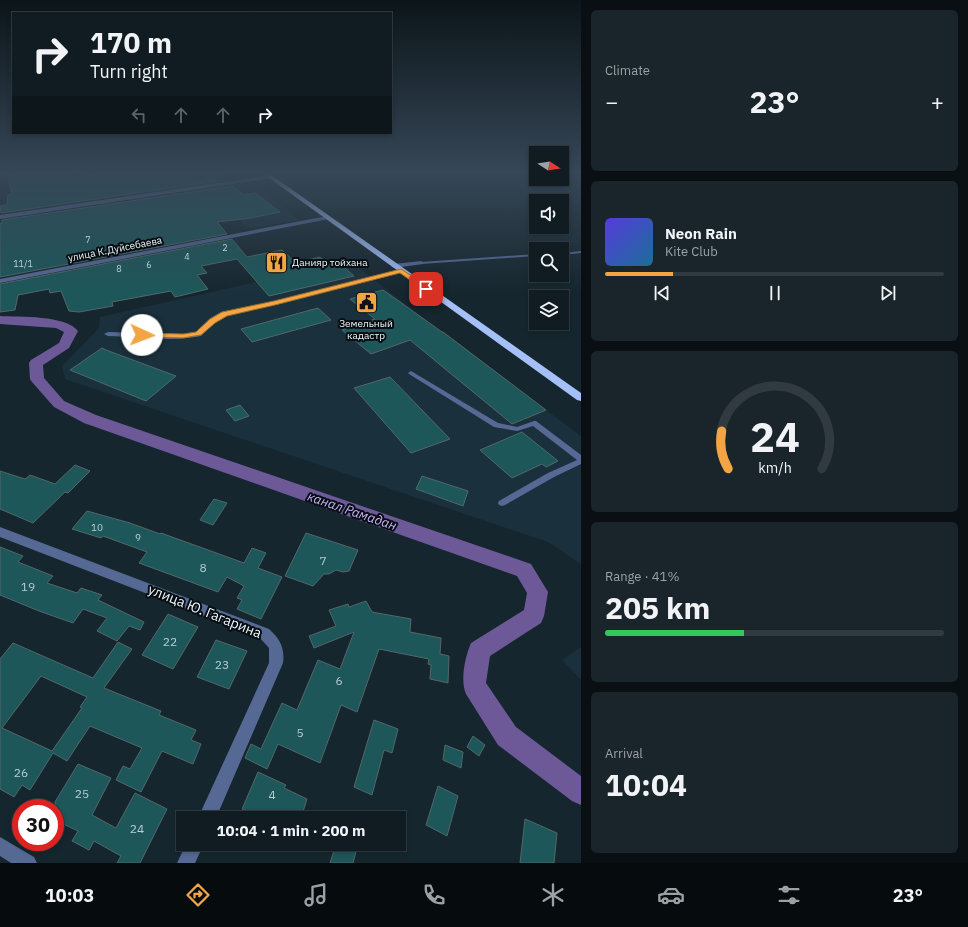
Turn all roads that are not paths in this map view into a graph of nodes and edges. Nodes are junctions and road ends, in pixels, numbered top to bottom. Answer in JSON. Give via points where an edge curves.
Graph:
{"nodes":[{"id":1,"x":32,"y":212,"type":"edge"},
{"id":2,"x":319,"y":212,"type":"edge"},
{"id":3,"x":0,"y":217,"type":"edge"},
{"id":4,"x":327,"y":218,"type":"junction"},
{"id":5,"x":581,"y":252,"type":"edge"},
{"id":6,"x":569,"y":253,"type":"edge"},
{"id":7,"x":529,"y":256,"type":"edge"},
{"id":8,"x":422,"y":263,"type":"joint"},
{"id":9,"x":398,"y":268,"type":"junction"},
{"id":10,"x":0,"y":281,"type":"edge"},
{"id":11,"x":108,"y":334,"type":"dead end"},
{"id":12,"x":411,"y":373,"type":"dead end"},
{"id":13,"x":581,"y":398,"type":"edge"},
{"id":14,"x":581,"y":460,"type":"edge"},
{"id":15,"x":502,"y":503,"type":"dead end"},
{"id":16,"x":0,"y":532,"type":"edge"},
{"id":17,"x":210,"y":811,"type":"edge"},
{"id":18,"x":0,"y":846,"type":"edge"},
{"id":19,"x":192,"y":851,"type":"edge"},
{"id":20,"x":28,"y":863,"type":"edge"},
{"id":21,"x":186,"y":863,"type":"edge"}],
"edges":[{"from":1,"to":3,"type":"street"},
{"from":2,"to":4,"type":"highway"},
{"from":4,"to":9,"type":"highway"},
{"from":4,"to":10,"type":"street","name":"улица К.Дуйсебаева"},
{"from":5,"to":6,"type":"lane"},
{"from":7,"to":8,"type":"lane"},
{"from":8,"to":9,"type":"street"},
{"from":9,"to":11,"type":"street","via":[[275,303],[224,314],[198,334]]},
{"from":9,"to":13,"type":"highway"},
{"from":12,"to":14,"type":"lane","via":[[496,425],[517,429],[534,423]]},
{"from":14,"to":15,"type":"lane"},
{"from":16,"to":17,"type":"street","name":"улица Ю. Гагарина","via":[[264,633],[274,642],[278,651],[276,663]]},
{"from":18,"to":20,"type":"street"},
{"from":19,"to":21,"type":"street"}]}
